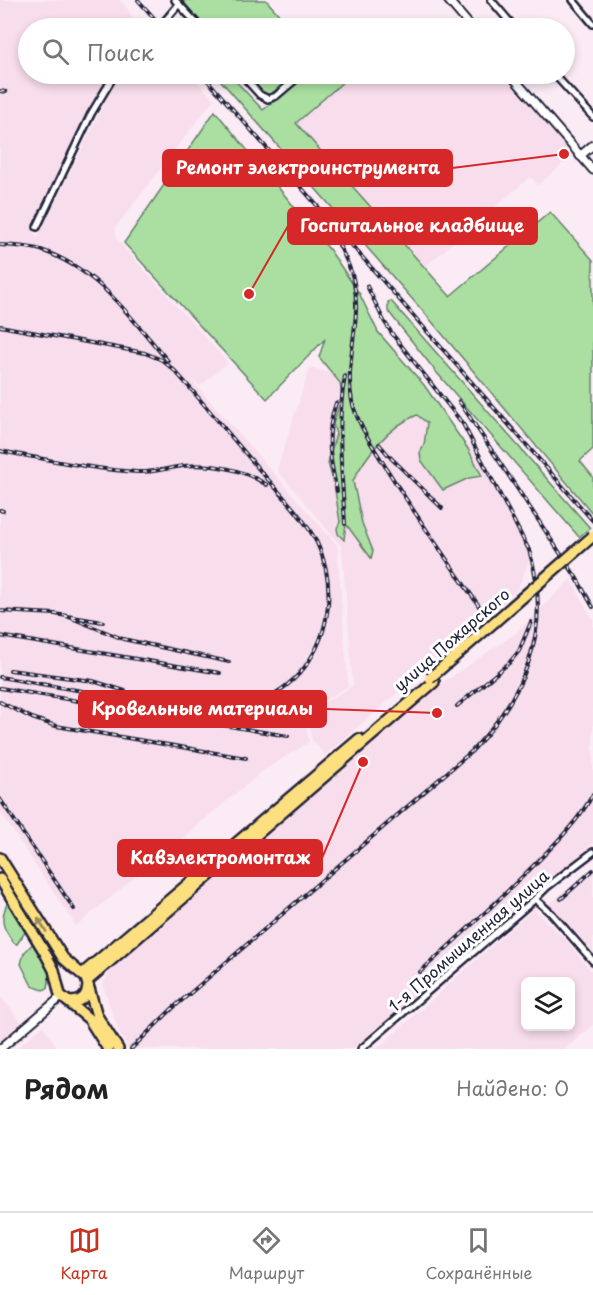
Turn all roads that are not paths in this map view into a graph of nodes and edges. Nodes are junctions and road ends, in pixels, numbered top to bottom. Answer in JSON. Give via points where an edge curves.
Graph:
{"nodes":[{"id":1,"x":491,"y":0,"type":"edge"},
{"id":2,"x":573,"y":0,"type":"edge"},
{"id":3,"x":450,"y":1,"type":"edge"},
{"id":4,"x":177,"y":2,"type":"edge"},
{"id":5,"x":166,"y":18,"type":"edge"},
{"id":6,"x":192,"y":18,"type":"edge"},
{"id":7,"x":464,"y":18,"type":"edge"},
{"id":8,"x":506,"y":18,"type":"edge"},
{"id":9,"x":593,"y":24,"type":"edge"},
{"id":10,"x":109,"y":84,"type":"edge"},
{"id":11,"x":250,"y":84,"type":"edge"},
{"id":12,"x":290,"y":84,"type":"edge"},
{"id":13,"x":519,"y":84,"type":"edge"},
{"id":14,"x":563,"y":84,"type":"edge"},
{"id":15,"x":593,"y":117,"type":"edge"},
{"id":16,"x":593,"y":144,"type":"edge"},
{"id":17,"x":580,"y":156,"type":"junction"},
{"id":18,"x":593,"y":170,"type":"edge"},
{"id":19,"x":37,"y":227,"type":"dead end"},
{"id":20,"x":593,"y":537,"type":"edge"},
{"id":21,"x":593,"y":544,"type":"edge"},
{"id":22,"x":432,"y":680,"type":"junction"},
{"id":23,"x":593,"y":852,"type":"edge"},
{"id":24,"x":0,"y":858,"type":"edge"},
{"id":25,"x":0,"y":879,"type":"edge"},
{"id":26,"x":535,"y":899,"type":"junction"},
{"id":27,"x":593,"y":961,"type":"edge"},
{"id":28,"x":83,"y":978,"type":"junction"},
{"id":29,"x":57,"y":984,"type":"junction"},
{"id":30,"x":63,"y":998,"type":"junction"},
{"id":31,"x":0,"y":1049,"type":"edge"},
{"id":32,"x":108,"y":1049,"type":"edge"},
{"id":33,"x":118,"y":1049,"type":"edge"},
{"id":34,"x":361,"y":1049,"type":"edge"}],
"edges":[{"from":1,"to":8,"type":"street"},
{"from":2,"to":9,"type":"street"},
{"from":3,"to":7,"type":"street"},
{"from":4,"to":5,"type":"street"},
{"from":4,"to":6,"type":"street"},
{"from":10,"to":19,"type":"street"},
{"from":11,"to":12,"type":"street","via":[[268,99]]},
{"from":13,"to":17,"type":"street"},
{"from":14,"to":15,"type":"street"},
{"from":16,"to":17,"type":"street"},
{"from":17,"to":18,"type":"street"},
{"from":20,"to":22,"type":"main road","name":"улица Пожарского","bridge":true},
{"from":21,"to":22,"type":"main road","name":"улица Пожарского"},
{"from":22,"to":28,"type":"main road","name":"улица Пожарского"},
{"from":23,"to":26,"type":"street","name":"1-я Промышленная улица"},
{"from":28,"to":24,"type":"main road","one_way":true,"via":[[54,945]]},
{"from":25,"to":29,"type":"main road","via":[[44,951]]},
{"from":26,"to":27,"type":"street"},
{"from":26,"to":34,"type":"street","name":"1-я Промышленная улица"},
{"from":28,"to":29,"type":"main road","via":[[65,973]]},
{"from":28,"to":30,"type":"main road","via":[[87,993],[82,999],[74,1002]]},
{"from":28,"to":33,"type":"main road","via":[[97,1016]]},
{"from":29,"to":30,"type":"main road"},
{"from":30,"to":31,"type":"street"},
{"from":30,"to":32,"type":"main road","via":[[89,1019]]}]}
